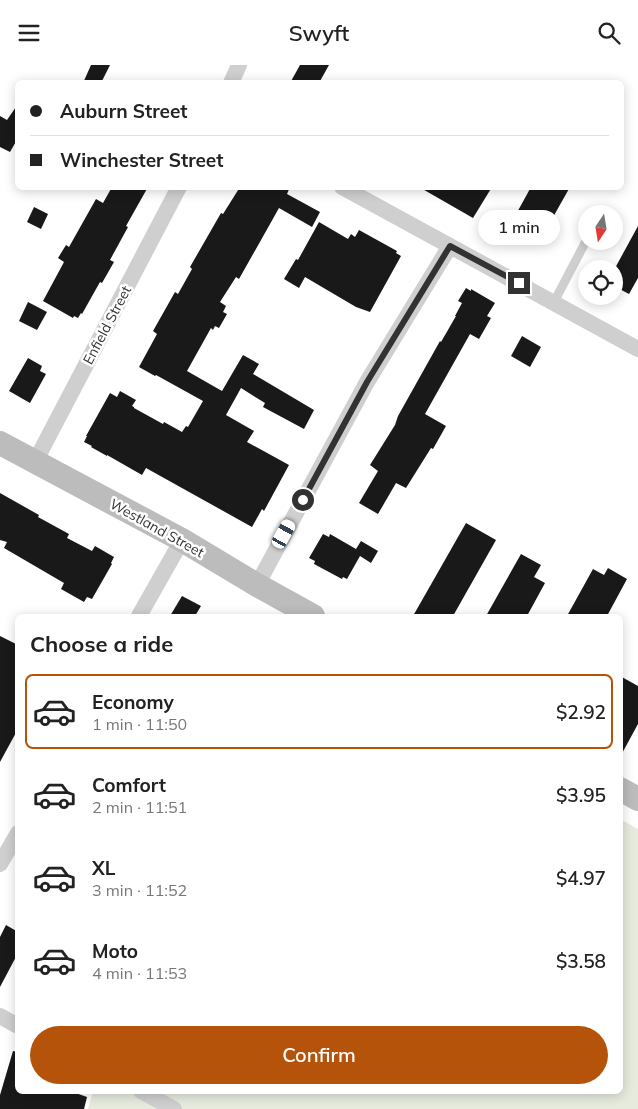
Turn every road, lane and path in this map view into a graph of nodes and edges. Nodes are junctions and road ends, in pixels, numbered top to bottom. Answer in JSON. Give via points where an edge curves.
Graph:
{"nodes":[{"id":1,"x":239,"y":65,"type":"edge"},
{"id":2,"x":232,"y":80,"type":"edge"},
{"id":3,"x":177,"y":190,"type":"edge"},
{"id":4,"x":347,"y":190,"type":"edge"},
{"id":5,"x":450,"y":246,"type":"junction"},
{"id":6,"x":581,"y":250,"type":"edge"},
{"id":7,"x":554,"y":302,"type":"junction"},
{"id":8,"x":638,"y":349,"type":"edge"},
{"id":9,"x":0,"y":443,"type":"edge"},
{"id":10,"x":35,"y":462,"type":"junction"},
{"id":11,"x":182,"y":540,"type":"junction"},
{"id":12,"x":257,"y":585,"type":"junction"},
{"id":13,"x":141,"y":614,"type":"edge"},
{"id":14,"x":309,"y":614,"type":"edge"},
{"id":15,"x":623,"y":791,"type":"edge"},
{"id":16,"x":638,"y":799,"type":"edge"},
{"id":17,"x":15,"y":838,"type":"edge"},
{"id":18,"x":0,"y":864,"type":"edge"},
{"id":19,"x":0,"y":1017,"type":"edge"},
{"id":20,"x":15,"y":1024,"type":"edge"},
{"id":21,"x":146,"y":1094,"type":"edge"},
{"id":22,"x":174,"y":1109,"type":"edge"}],
"edges":[{"from":1,"to":2,"type":"street"},
{"from":3,"to":10,"type":"street","name":"Enfield Street"},
{"from":4,"to":5,"type":"street"},
{"from":5,"to":7,"type":"street"},
{"from":5,"to":12,"type":"street","via":[[367,382]]},
{"from":6,"to":7,"type":"lane"},
{"from":7,"to":8,"type":"street"},
{"from":9,"to":10,"type":"street","name":"Westland Street"},
{"from":10,"to":11,"type":"street","name":"Westland Street"},
{"from":11,"to":12,"type":"street","name":"Westland Street"},
{"from":11,"to":13,"type":"street"},
{"from":12,"to":14,"type":"street","name":"Westland Street"},
{"from":15,"to":16,"type":"street"},
{"from":17,"to":18,"type":"street"},
{"from":19,"to":20,"type":"street"},
{"from":21,"to":22,"type":"street"}]}
